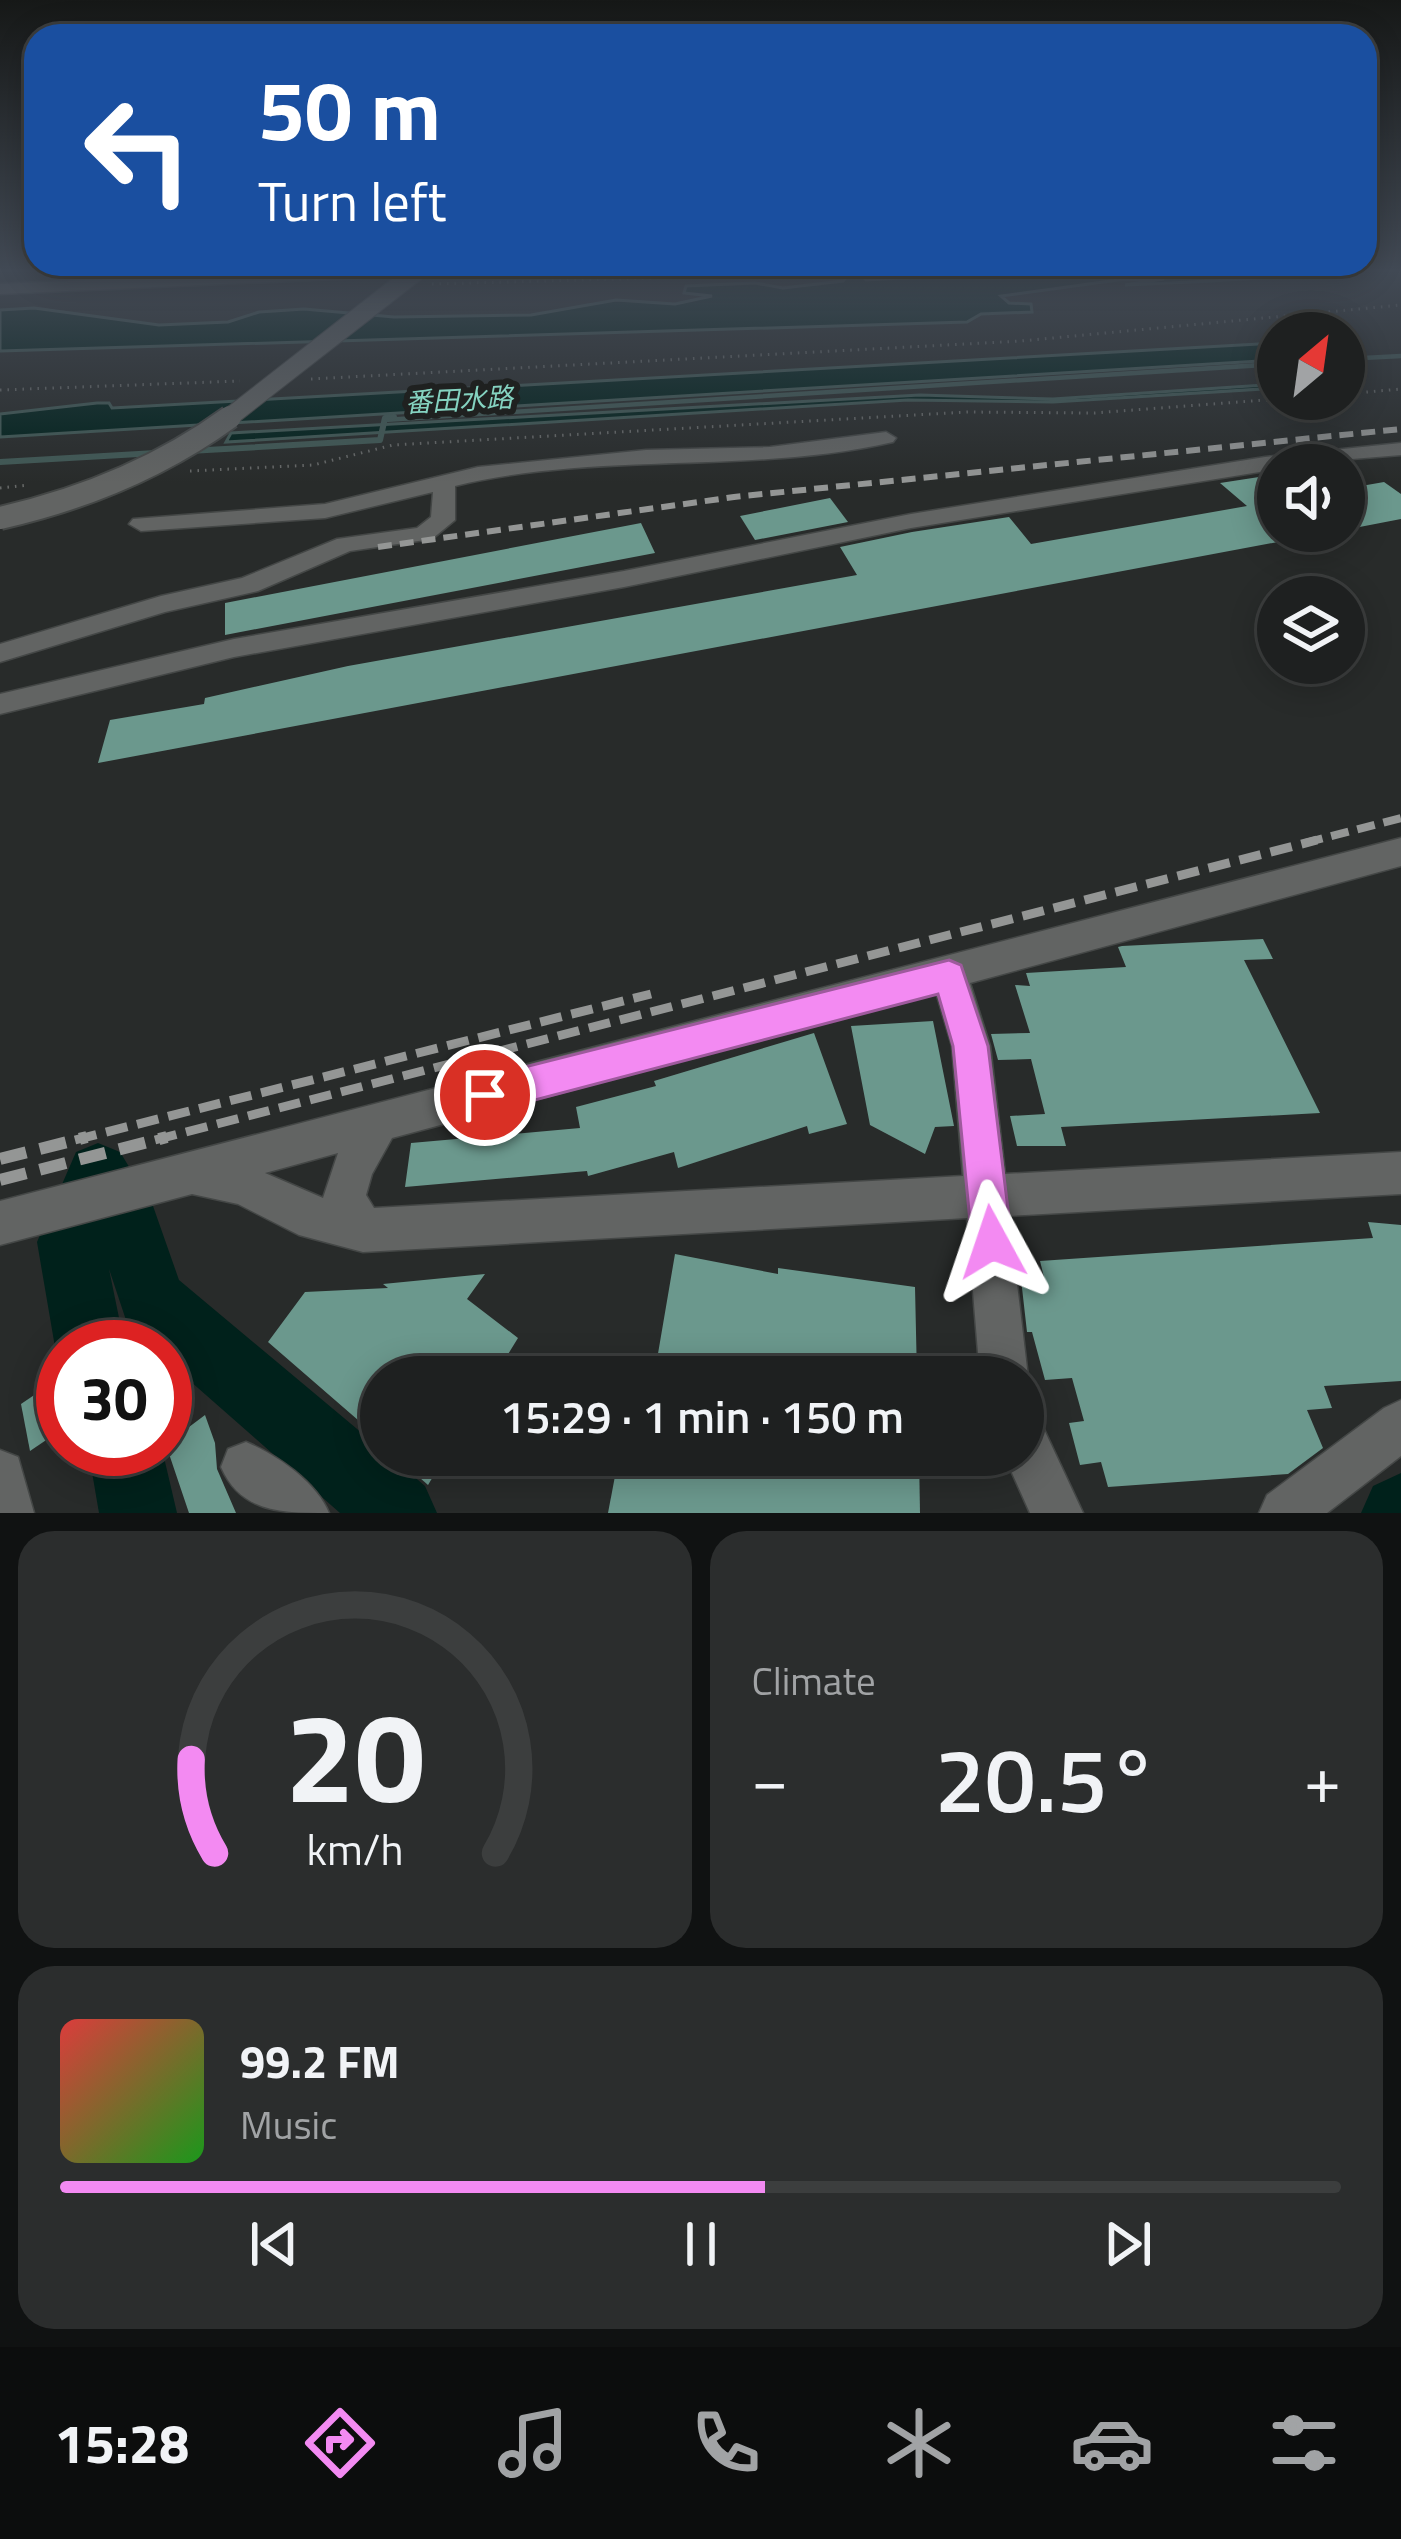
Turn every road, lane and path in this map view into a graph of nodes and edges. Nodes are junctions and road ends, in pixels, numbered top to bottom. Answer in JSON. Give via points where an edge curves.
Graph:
{"nodes":[{"id":1,"x":337,"y":342,"type":"edge"},
{"id":2,"x":1010,"y":342,"type":"edge"},
{"id":3,"x":311,"y":379,"type":"dead end"},
{"id":4,"x":246,"y":381,"type":"dead end"},
{"id":5,"x":1401,"y":389,"type":"edge"},
{"id":6,"x":0,"y":390,"type":"edge"},
{"id":7,"x":1365,"y":392,"type":"edge"},
{"id":8,"x":1257,"y":401,"type":"edge"},
{"id":9,"x":886,"y":438,"type":"dead end"},
{"id":10,"x":1401,"y":449,"type":"edge"},
{"id":11,"x":313,"y":465,"type":"dead end"},
{"id":12,"x":444,"y":482,"type":"junction"},
{"id":13,"x":0,"y":518,"type":"edge"},
{"id":14,"x":141,"y":524,"type":"dead end"},
{"id":15,"x":0,"y":653,"type":"edge"},
{"id":16,"x":0,"y":704,"type":"edge"},
{"id":17,"x":1401,"y":852,"type":"edge"},
{"id":18,"x":949,"y":975,"type":"junction"},
{"id":19,"x":379,"y":1122,"type":"junction"},
{"id":20,"x":1401,"y":1173,"type":"edge"},
{"id":21,"x":180,"y":1178,"type":"junction"},
{"id":22,"x":988,"y":1198,"type":"junction"},
{"id":23,"x":1,"y":1222,"type":"edge"},
{"id":24,"x":363,"y":1230,"type":"junction"},
{"id":25,"x":0,"y":1235,"type":"edge"},
{"id":26,"x":1002,"y":1356,"type":"edge"},
{"id":27,"x":1401,"y":1425,"type":"edge"},
{"id":28,"x":246,"y":1467,"type":"dead end"},
{"id":29,"x":0,"y":1475,"type":"edge"},
{"id":30,"x":1040,"y":1476,"type":"edge"},
{"id":31,"x":8,"y":1513,"type":"edge"},
{"id":32,"x":303,"y":1513,"type":"edge"},
{"id":33,"x":1057,"y":1513,"type":"edge"},
{"id":34,"x":1285,"y":1513,"type":"edge"}],
"edges":[{"from":1,"to":13,"type":"street","bridge":true,"via":[[169,460],[116,487]]},
{"from":2,"to":3,"type":"path"},
{"from":4,"to":6,"type":"path"},
{"from":5,"to":7,"type":"path"},
{"from":8,"to":11,"type":"path","via":[[393,445]]},
{"from":9,"to":12,"type":"street"},
{"from":10,"to":16,"type":"street","via":[[911,521],[234,648]]},
{"from":12,"to":14,"type":"street","via":[[325,511]]},
{"from":12,"to":15,"type":"street","via":[[436,529],[345,544],[249,585]]},
{"from":17,"to":18,"type":"street"},
{"from":18,"to":19,"type":"street"},
{"from":18,"to":22,"type":"street","via":[[970,1046]]},
{"from":19,"to":21,"type":"street"},
{"from":19,"to":24,"type":"street","via":[[344,1198]]},
{"from":20,"to":22,"type":"street"},
{"from":21,"to":23,"type":"street"},
{"from":21,"to":24,"type":"street","via":[[243,1184],[299,1213]]},
{"from":22,"to":24,"type":"street"},
{"from":22,"to":26,"type":"street"},
{"from":23,"to":25,"type":"street"},
{"from":27,"to":34,"type":"street"},
{"from":28,"to":32,"type":"street"},
{"from":29,"to":31,"type":"street"},
{"from":30,"to":33,"type":"street"}]}
